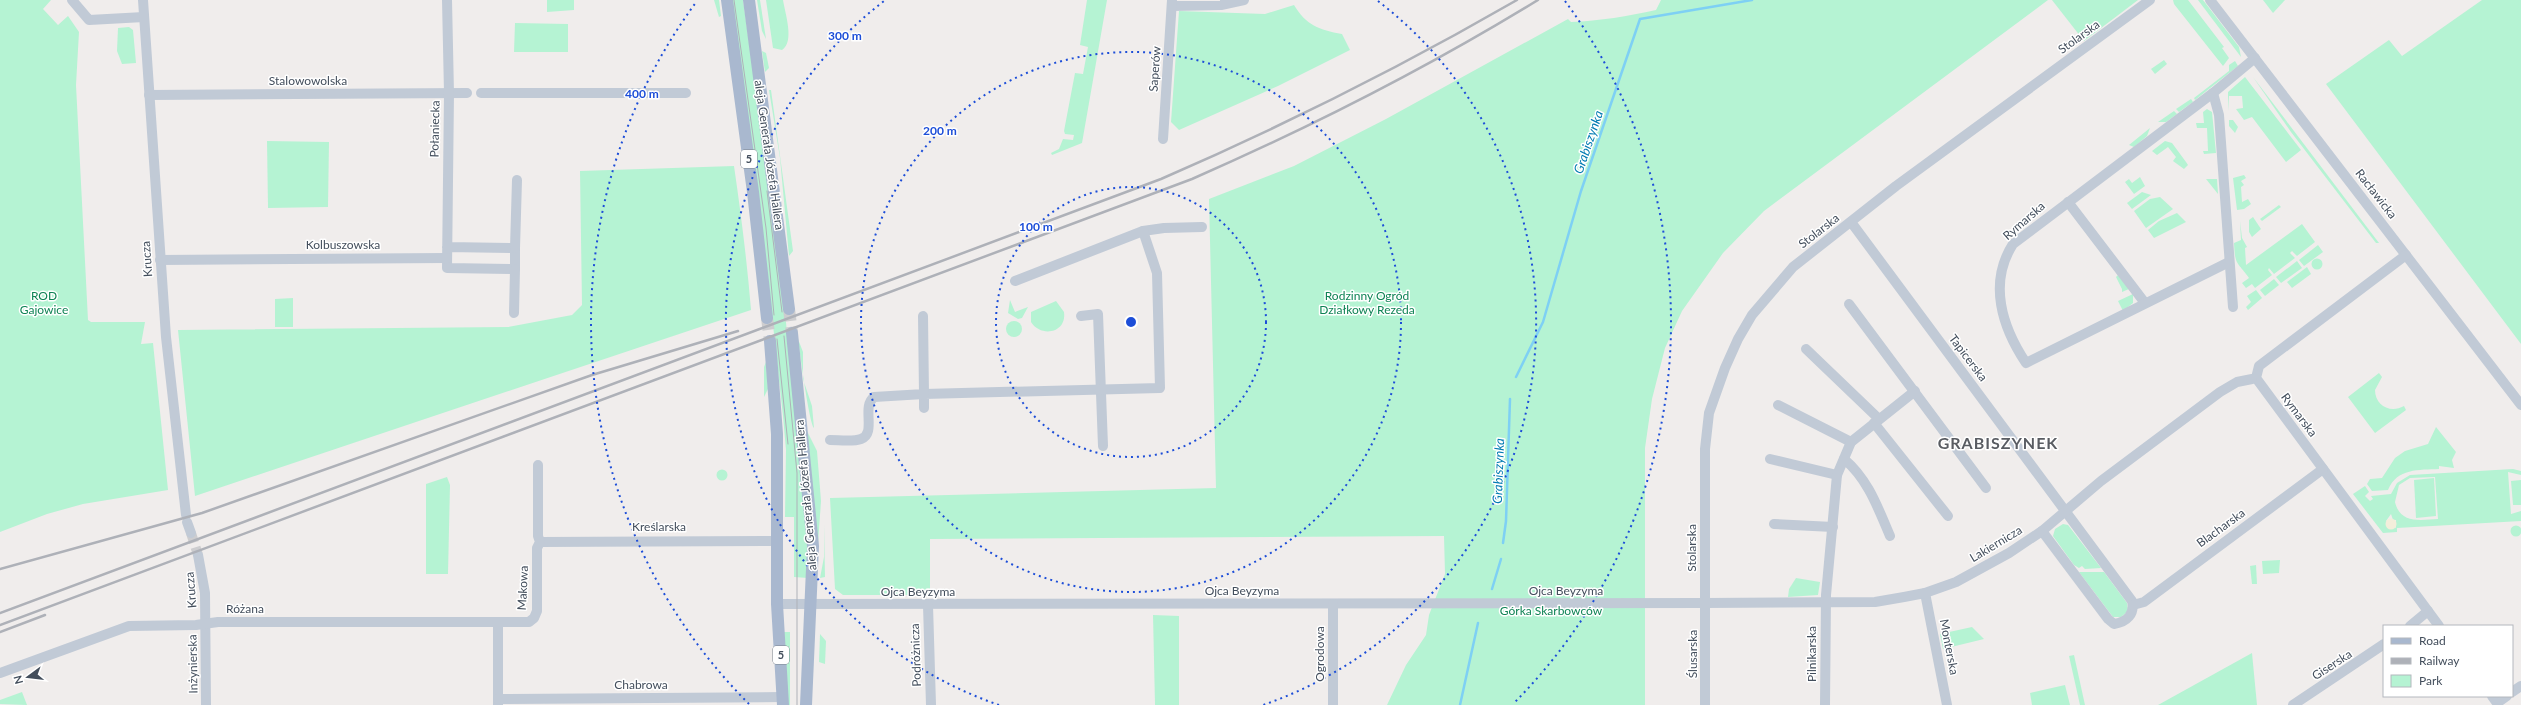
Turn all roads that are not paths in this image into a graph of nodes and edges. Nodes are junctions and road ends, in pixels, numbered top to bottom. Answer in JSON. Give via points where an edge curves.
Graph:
{"nodes":[{"id":1,"x":72,"y":0,"type":"edge"},
{"id":2,"x":143,"y":0,"type":"edge"},
{"id":3,"x":447,"y":0,"type":"edge"},
{"id":4,"x":727,"y":0,"type":"edge"},
{"id":5,"x":749,"y":0,"type":"edge"},
{"id":6,"x":1244,"y":0,"type":"edge"},
{"id":7,"x":2150,"y":0,"type":"edge"},
{"id":8,"x":2210,"y":0,"type":"edge"},
{"id":9,"x":1172,"y":3,"type":"edge"},
{"id":10,"x":144,"y":17,"type":"junction"},
{"id":11,"x":2255,"y":58,"type":"junction"},
{"id":12,"x":449,"y":93,"type":"junction"},
{"id":13,"x":467,"y":93,"type":"dead end"},
{"id":14,"x":481,"y":93,"type":"dead end"},
{"id":15,"x":686,"y":93,"type":"dead end"},
{"id":16,"x":2213,"y":93,"type":"junction"},
{"id":17,"x":149,"y":95,"type":"junction"},
{"id":18,"x":1163,"y":139,"type":"dead end"},
{"id":19,"x":517,"y":180,"type":"dead end"},
{"id":20,"x":2068,"y":202,"type":"junction"},
{"id":21,"x":1851,"y":222,"type":"junction"},
{"id":22,"x":1202,"y":227,"type":"dead end"},
{"id":23,"x":1143,"y":231,"type":"junction"},
{"id":24,"x":447,"y":247,"type":"junction"},
{"id":25,"x":515,"y":248,"type":"junction"},
{"id":26,"x":2406,"y":255,"type":"junction"},
{"id":27,"x":447,"y":258,"type":"junction"},
{"id":28,"x":160,"y":260,"type":"junction"},
{"id":29,"x":2229,"y":262,"type":"junction"},
{"id":30,"x":515,"y":269,"type":"junction"},
{"id":31,"x":1015,"y":281,"type":"dead end"},
{"id":32,"x":2145,"y":303,"type":"junction"},
{"id":33,"x":1849,"y":304,"type":"dead end"},
{"id":34,"x":2233,"y":306,"type":"dead end"},
{"id":35,"x":789,"y":309,"type":"tunnel mouth"},
{"id":36,"x":514,"y":313,"type":"dead end"},
{"id":37,"x":923,"y":316,"type":"dead end"},
{"id":38,"x":1080,"y":316,"type":"dead end"},
{"id":39,"x":767,"y":318,"type":"tunnel mouth"},
{"id":40,"x":792,"y":333,"type":"tunnel mouth"},
{"id":41,"x":770,"y":341,"type":"tunnel mouth"},
{"id":42,"x":1806,"y":349,"type":"dead end"},
{"id":43,"x":2252,"y":379,"type":"dead end"},
{"id":44,"x":1100,"y":389,"type":"junction"},
{"id":45,"x":1915,"y":391,"type":"junction"},
{"id":46,"x":924,"y":394,"type":"junction"},
{"id":47,"x":1778,"y":405,"type":"dead end"},
{"id":48,"x":2521,"y":405,"type":"edge"},
{"id":49,"x":924,"y":408,"type":"dead end"},
{"id":50,"x":1876,"y":421,"type":"junction"},
{"id":51,"x":830,"y":440,"type":"dead end"},
{"id":52,"x":1851,"y":442,"type":"junction"},
{"id":53,"x":1103,"y":446,"type":"dead end"},
{"id":54,"x":1844,"y":458,"type":"junction"},
{"id":55,"x":1770,"y":459,"type":"dead end"},
{"id":56,"x":538,"y":465,"type":"dead end"},
{"id":57,"x":2323,"y":469,"type":"junction"},
{"id":58,"x":1837,"y":474,"type":"junction"},
{"id":59,"x":1986,"y":488,"type":"dead end"},
{"id":60,"x":2064,"y":510,"type":"junction"},
{"id":61,"x":1948,"y":516,"type":"dead end"},
{"id":62,"x":1774,"y":524,"type":"dead end"},
{"id":63,"x":1833,"y":527,"type":"junction"},
{"id":64,"x":2042,"y":531,"type":"junction"},
{"id":65,"x":191,"y":533,"type":"tunnel mouth"},
{"id":66,"x":1890,"y":536,"type":"dead end"},
{"id":67,"x":777,"y":541,"type":"junction"},
{"id":68,"x":540,"y":542,"type":"junction"},
{"id":69,"x":198,"y":555,"type":"tunnel mouth"},
{"id":70,"x":1925,"y":593,"type":"junction"},
{"id":71,"x":1706,"y":603,"type":"junction"},
{"id":72,"x":1826,"y":603,"type":"junction"},
{"id":73,"x":777,"y":604,"type":"junction"},
{"id":74,"x":812,"y":604,"type":"junction"},
{"id":75,"x":1333,"y":604,"type":"junction"},
{"id":76,"x":928,"y":605,"type":"junction"},
{"id":77,"x":2133,"y":605,"type":"junction"},
{"id":78,"x":2428,"y":611,"type":"junction"},
{"id":79,"x":498,"y":622,"type":"junction"},
{"id":80,"x":206,"y":623,"type":"junction"},
{"id":81,"x":2411,"y":625,"type":"edge"},
{"id":82,"x":2438,"y":625,"type":"edge"},
{"id":83,"x":2383,"y":645,"type":"edge"},
{"id":84,"x":0,"y":673,"type":"edge"},
{"id":85,"x":2504,"y":697,"type":"edge"},
{"id":86,"x":2494,"y":700,"type":"edge"},
{"id":87,"x":783,"y":701,"type":"edge"},
{"id":88,"x":498,"y":702,"type":"edge"},
{"id":89,"x":206,"y":705,"type":"edge"},
{"id":90,"x":806,"y":705,"type":"edge"},
{"id":91,"x":931,"y":705,"type":"edge"},
{"id":92,"x":1333,"y":705,"type":"edge"},
{"id":93,"x":1706,"y":705,"type":"edge"},
{"id":94,"x":1825,"y":705,"type":"edge"},
{"id":95,"x":1947,"y":705,"type":"edge"},
{"id":96,"x":2293,"y":705,"type":"edge"}],
"edges":[{"from":1,"to":10,"type":"street","via":[[89,20]]},
{"from":2,"to":10,"type":"street","name":"Krucza"},
{"from":3,"to":12,"type":"street","name":"Połaniecka"},
{"from":4,"to":39,"type":"main road","name":"aleja Generała Józefa Hallera","number":"5"},
{"from":5,"to":35,"type":"main road","name":"aleja Generała Józefa Hallera","number":"5"},
{"from":6,"to":9,"type":"street","via":[[1221,5]]},
{"from":7,"to":21,"type":"street","name":"Stolarska"},
{"from":8,"to":11,"type":"street","name":"Racławicka"},
{"from":9,"to":18,"type":"street","name":"Saperów"},
{"from":10,"to":17,"type":"street","name":"Krucza"},
{"from":11,"to":16,"type":"street","name":"Rymarska"},
{"from":11,"to":26,"type":"street","name":"Racławicka"},
{"from":12,"to":13,"type":"street","name":"Stalowowolska"},
{"from":12,"to":17,"type":"street","name":"Stalowowolska"},
{"from":12,"to":24,"type":"street","name":"Połaniecka"},
{"from":14,"to":15,"type":"street"},
{"from":16,"to":20,"type":"street","name":"Rymarska"},
{"from":16,"to":29,"type":"street","via":[[2219,115]]},
{"from":17,"to":28,"type":"street","name":"Krucza"},
{"from":19,"to":25,"type":"street"},
{"from":20,"to":32,"type":"street"},
{"from":20,"to":32,"type":"street","name":"Rymarska","via":[[2013,244],[2001,268],[2000,309],[2006,328],[2026,364]]},
{"from":21,"to":60,"type":"street","name":"Tapicerska"},
{"from":21,"to":71,"type":"street","name":"Stolarska","via":[[1793,267],[1752,315],[1725,368],[1709,413],[1705,449]]},
{"from":22,"to":23,"type":"street"},
{"from":23,"to":31,"type":"street"},
{"from":23,"to":44,"type":"street","via":[[1157,273],[1160,388]]},
{"from":24,"to":25,"type":"street"},
{"from":24,"to":27,"type":"street","name":"Połaniecka"},
{"from":25,"to":30,"type":"street"},
{"from":26,"to":48,"type":"street","name":"Racławicka"},
{"from":26,"to":57,"type":"street","name":"Rymarska","via":[[2259,366],[2256,372],[2256,378],[2263,390]]},
{"from":27,"to":28,"type":"street","name":"Kolbuszowska"},
{"from":27,"to":30,"type":"street","via":[[447,268]]},
{"from":28,"to":65,"type":"street","name":"Krucza","via":[[170,387],[186,519]]},
{"from":29,"to":32,"type":"street","name":"Rymarska"},
{"from":29,"to":34,"type":"street"},
{"from":30,"to":36,"type":"street"},
{"from":33,"to":45,"type":"street"},
{"from":37,"to":46,"type":"street"},
{"from":38,"to":44,"type":"street","via":[[1098,314]]},
{"from":40,"to":74,"type":"main road","name":"aleja Generała Józefa Hallera","via":[[811,526]]},
{"from":41,"to":67,"type":"main road","name":"aleja Generała Józefa Hallera","number":"5","via":[[777,428]]},
{"from":42,"to":50,"type":"street"},
{"from":43,"to":60,"type":"street","name":"Lakiernicza","via":[[2237,382],[2220,392]]},
{"from":44,"to":46,"type":"street"},
{"from":44,"to":53,"type":"street"},
{"from":45,"to":50,"type":"street"},
{"from":45,"to":59,"type":"street"},
{"from":46,"to":49,"type":"street"},
{"from":46,"to":51,"type":"street","via":[[874,396],[868,405],[866,436],[860,439]]},
{"from":47,"to":52,"type":"street"},
{"from":50,"to":52,"type":"street"},
{"from":50,"to":61,"type":"street"},
{"from":52,"to":54,"type":"street","name":"Pilnikarska"},
{"from":54,"to":58,"type":"street","name":"Pilnikarska"},
{"from":54,"to":66,"type":"street","via":[[1857,471],[1871,492]]},
{"from":55,"to":58,"type":"street"},
{"from":56,"to":68,"type":"street","name":"Makowa"},
{"from":57,"to":77,"type":"street","name":"Blacharska","via":[[2144,602]]},
{"from":57,"to":78,"type":"street","name":"Rymarska"},
{"from":58,"to":63,"type":"street","name":"Pilnikarska"},
{"from":60,"to":64,"type":"street","name":"Lakiernicza"},
{"from":60,"to":77,"type":"street"},
{"from":62,"to":63,"type":"street"},
{"from":63,"to":72,"type":"street","name":"Pilnikarska"},
{"from":64,"to":70,"type":"street","name":"Lakiernicza","via":[[1983,569]]},
{"from":64,"to":77,"type":"street","via":[[2111,622],[2121,623],[2129,617]]},
{"from":67,"to":68,"type":"street","name":"Kreślarska"},
{"from":67,"to":73,"type":"main road","name":"aleja Generała Józefa Hallera","number":"5"},
{"from":68,"to":79,"type":"street","name":"Makowa","via":[[537,548],[536,615],[529,622]]},
{"from":69,"to":80,"type":"street","name":"Krucza","via":[[204,579]]},
{"from":70,"to":72,"type":"street","name":"Lakiernicza","via":[[1875,602]]},
{"from":70,"to":95,"type":"street","name":"Monterska"},
{"from":71,"to":72,"type":"street","name":"Lakiernicza"},
{"from":71,"to":75,"type":"street","name":"Ojca Beyzyma"},
{"from":71,"to":93,"type":"street","name":"Ślusarska"},
{"from":72,"to":94,"type":"street","name":"Pilnikarska"},
{"from":73,"to":74,"type":"street","name":"Ojca Beyzyma"},
{"from":73,"to":87,"type":"main road","name":"aleja Generała Józefa Hallera","number":"5"},
{"from":74,"to":76,"type":"street","name":"Ojca Beyzyma"},
{"from":74,"to":90,"type":"main road","name":"aleja Generała Józefa Hallera"},
{"from":75,"to":76,"type":"street","name":"Ojca Beyzyma"},
{"from":75,"to":92,"type":"street","name":"Ogrodowa"},
{"from":76,"to":91,"type":"street","name":"Podróżnicza"},
{"from":78,"to":81,"type":"street"},
{"from":78,"to":82,"type":"street","name":"Rymarska"},
{"from":79,"to":80,"type":"street","name":"Różana"},
{"from":79,"to":88,"type":"street"},
{"from":80,"to":84,"type":"street","name":"Różana","via":[[129,626]]},
{"from":80,"to":89,"type":"street","name":"Inżynierska"},
{"from":83,"to":96,"type":"street","name":"Giserska"},
{"from":85,"to":86,"type":"street"},
{"from":87,"to":88,"type":"street","name":"Chabrowa"}]}
